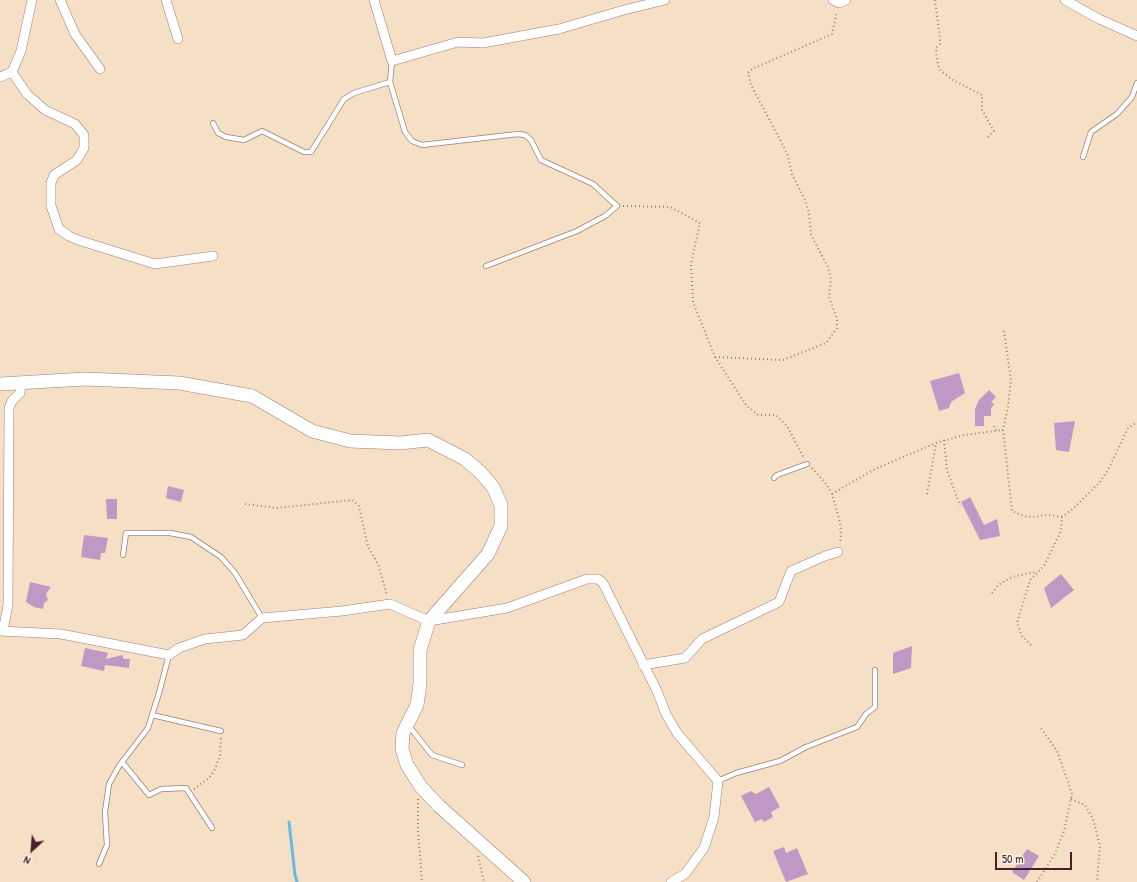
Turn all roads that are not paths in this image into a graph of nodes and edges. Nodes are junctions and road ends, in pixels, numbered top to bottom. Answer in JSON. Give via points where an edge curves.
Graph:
{"nodes":[{"id":1,"x":32,"y":0,"type":"edge"},
{"id":2,"x":60,"y":0,"type":"edge"},
{"id":3,"x":166,"y":0,"type":"edge"},
{"id":4,"x":374,"y":0,"type":"edge"},
{"id":5,"x":665,"y":0,"type":"edge"},
{"id":6,"x":1065,"y":0,"type":"edge"},
{"id":7,"x":1137,"y":36,"type":"edge"},
{"id":8,"x":178,"y":39,"type":"dead end"},
{"id":9,"x":392,"y":62,"type":"junction"},
{"id":10,"x":100,"y":69,"type":"dead end"},
{"id":11,"x":12,"y":72,"type":"junction"},
{"id":12,"x":0,"y":77,"type":"edge"},
{"id":13,"x":390,"y":82,"type":"junction"},
{"id":14,"x":1137,"y":84,"type":"edge"},
{"id":15,"x":213,"y":123,"type":"dead end"},
{"id":16,"x":1083,"y":157,"type":"dead end"},
{"id":17,"x":213,"y":256,"type":"dead end"},
{"id":18,"x":486,"y":266,"type":"dead end"},
{"id":19,"x":21,"y":383,"type":"junction"},
{"id":20,"x":0,"y":384,"type":"edge"},
{"id":21,"x":807,"y":464,"type":"road end"},
{"id":22,"x":774,"y":478,"type":"dead end"},
{"id":23,"x":838,"y":552,"type":"road end"},
{"id":24,"x":123,"y":554,"type":"dead end"},
{"id":25,"x":262,"y":618,"type":"junction"},
{"id":26,"x":429,"y":621,"type":"junction"},
{"id":27,"x":2,"y":631,"type":"edge"},
{"id":28,"x":169,"y":655,"type":"junction"},
{"id":29,"x":643,"y":665,"type":"junction"},
{"id":30,"x":876,"y":670,"type":"dead end"},
{"id":31,"x":152,"y":715,"type":"junction"},
{"id":32,"x":408,"y":724,"type":"junction"},
{"id":33,"x":221,"y":732,"type":"road end"},
{"id":34,"x":122,"y":762,"type":"junction"},
{"id":35,"x":462,"y":765,"type":"dead end"},
{"id":36,"x":718,"y":781,"type":"junction"},
{"id":37,"x":212,"y":828,"type":"dead end"},
{"id":38,"x":99,"y":864,"type":"dead end"},
{"id":39,"x":524,"y":882,"type":"edge"},
{"id":40,"x":670,"y":882,"type":"edge"}],
"edges":[{"from":1,"to":11,"type":"street","via":[[21,51]]},
{"from":2,"to":10,"type":"street","via":[[75,34]]},
{"from":3,"to":8,"type":"street"},
{"from":4,"to":9,"type":"street"},
{"from":5,"to":9,"type":"street","via":[[559,29],[483,43],[458,42]]},
{"from":6,"to":7,"type":"street"},
{"from":9,"to":13,"type":"lane"},
{"from":11,"to":12,"type":"street"},
{"from":11,"to":17,"type":"street","via":[[27,94],[45,110],[75,124],[84,135],[84,148],[77,160],[54,175],[51,183],[51,206],[59,229],[78,240],[155,264]]},
{"from":13,"to":15,"type":"lane","via":[[354,93],[344,99],[311,152],[304,152],[262,131],[244,140],[226,138],[218,133]]},
{"from":13,"to":18,"type":"lane","via":[[405,132],[412,141],[422,145],[525,135],[531,140],[541,160],[592,184],[617,206],[605,216],[576,231]]},
{"from":14,"to":16,"type":"lane","via":[[1132,97],[1117,114],[1091,132]]},
{"from":19,"to":20,"type":"street"},
{"from":19,"to":26,"type":"street","via":[[85,379],[179,383],[252,396],[312,431],[350,441],[400,443],[428,440],[465,459],[493,487],[501,505],[501,526],[488,554]]},
{"from":19,"to":27,"type":"street","via":[[20,393],[9,408],[8,605]]},
{"from":21,"to":22,"type":"lane"},
{"from":23,"to":29,"type":"street","via":[[791,571],[779,602],[702,639],[685,658]]},
{"from":24,"to":25,"type":"lane","via":[[126,533],[170,533],[192,537],[226,562]]},
{"from":25,"to":26,"type":"street","via":[[390,604]]},
{"from":25,"to":28,"type":"street","via":[[243,635],[205,639],[179,648]]},
{"from":26,"to":29,"type":"street","via":[[507,608],[587,579],[598,579],[603,583]]},
{"from":26,"to":32,"type":"street","via":[[420,650],[417,705]]},
{"from":27,"to":28,"type":"street","via":[[61,634]]},
{"from":28,"to":31,"type":"lane"},
{"from":29,"to":36,"type":"street","via":[[677,733]]},
{"from":30,"to":36,"type":"lane","via":[[876,707],[866,714],[857,727],[806,747],[780,761],[736,773]]},
{"from":31,"to":33,"type":"lane"},
{"from":31,"to":34,"type":"lane","via":[[148,728]]},
{"from":32,"to":35,"type":"lane","via":[[432,754]]},
{"from":32,"to":39,"type":"street","via":[[403,733],[402,749],[407,764],[421,786],[439,806]]},
{"from":34,"to":37,"type":"lane","via":[[149,795],[161,789],[186,788]]},
{"from":34,"to":38,"type":"lane","via":[[109,784],[105,812],[107,845]]},
{"from":36,"to":40,"type":"street","via":[[714,817],[704,848],[685,874]]}]}
